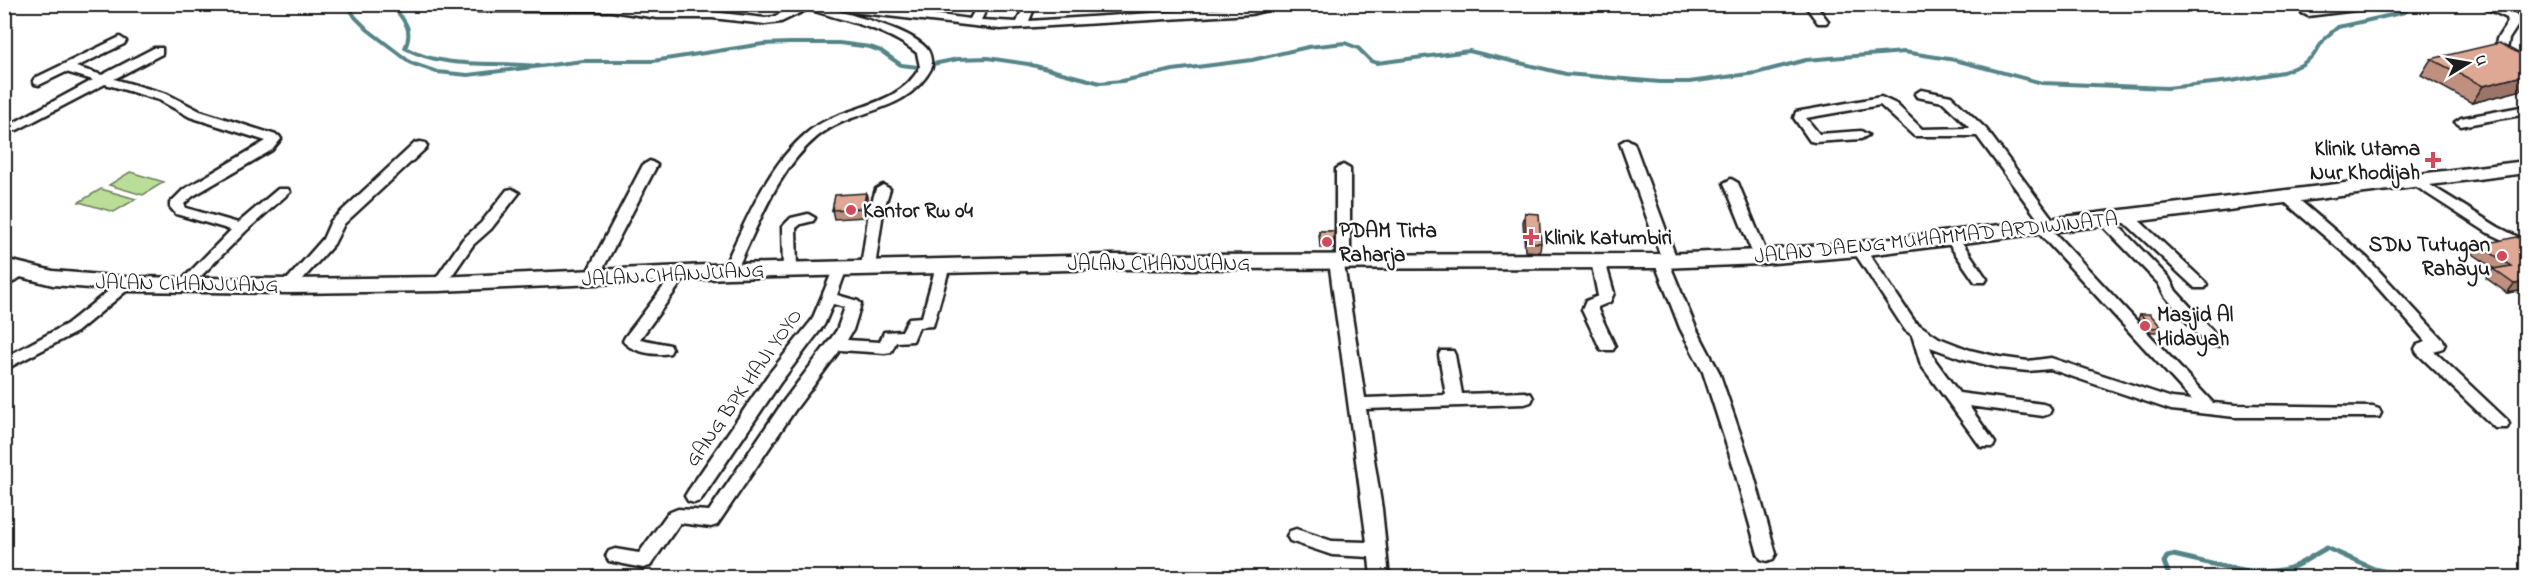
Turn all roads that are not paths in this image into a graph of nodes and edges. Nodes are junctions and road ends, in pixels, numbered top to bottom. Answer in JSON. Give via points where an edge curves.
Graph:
{"nodes":[{"id":1,"x":472,"y":4,"type":"edge"},
{"id":2,"x":984,"y":4,"type":"edge"},
{"id":3,"x":1031,"y":4,"type":"edge"},
{"id":4,"x":1285,"y":4,"type":"edge"},
{"id":5,"x":1809,"y":4,"type":"edge"},
{"id":6,"x":2380,"y":4,"type":"edge"},
{"id":7,"x":2482,"y":4,"type":"edge"},
{"id":8,"x":540,"y":6,"type":"edge"},
{"id":9,"x":810,"y":6,"type":"edge"},
{"id":10,"x":1122,"y":11,"type":"edge"},
{"id":11,"x":2308,"y":13,"type":"dead end"},
{"id":12,"x":1822,"y":21,"type":"dead end"},
{"id":13,"x":973,"y":24,"type":"junction"},
{"id":14,"x":1021,"y":25,"type":"junction"},
{"id":15,"x":120,"y":41,"type":"dead end"},
{"id":16,"x":158,"y":51,"type":"dead end"},
{"id":17,"x":2526,"y":65,"type":"edge"},
{"id":18,"x":64,"y":68,"type":"junction"},
{"id":19,"x":102,"y":80,"type":"junction"},
{"id":20,"x":39,"y":81,"type":"dead end"},
{"id":21,"x":1922,"y":94,"type":"dead end"},
{"id":22,"x":2526,"y":110,"type":"edge"},
{"id":23,"x":2461,"y":122,"type":"dead end"},
{"id":24,"x":12,"y":127,"type":"dead end"},
{"id":25,"x":1982,"y":132,"type":"junction"},
{"id":26,"x":1861,"y":135,"type":"dead end"},
{"id":27,"x":1627,"y":143,"type":"dead end"},
{"id":28,"x":420,"y":146,"type":"dead end"},
{"id":29,"x":650,"y":165,"type":"dead end"},
{"id":30,"x":2526,"y":167,"type":"edge"},
{"id":31,"x":1343,"y":169,"type":"dead end"},
{"id":32,"x":2414,"y":179,"type":"junction"},
{"id":33,"x":1731,"y":183,"type":"dead end"},
{"id":34,"x":884,"y":189,"type":"dead end"},
{"id":35,"x":283,"y":192,"type":"dead end"},
{"id":36,"x":512,"y":193,"type":"dead end"},
{"id":37,"x":2285,"y":195,"type":"junction"},
{"id":38,"x":2125,"y":215,"type":"junction"},
{"id":39,"x":808,"y":218,"type":"dead end"},
{"id":40,"x":2103,"y":218,"type":"junction"},
{"id":41,"x":2046,"y":226,"type":"junction"},
{"id":42,"x":241,"y":228,"type":"junction"},
{"id":43,"x":1951,"y":237,"type":"junction"},
{"id":44,"x":2526,"y":248,"type":"edge"},
{"id":45,"x":1859,"y":249,"type":"junction"},
{"id":46,"x":1761,"y":258,"type":"junction"},
{"id":47,"x":1666,"y":260,"type":"junction"},
{"id":48,"x":1340,"y":261,"type":"junction"},
{"id":49,"x":1598,"y":261,"type":"junction"},
{"id":50,"x":943,"y":266,"type":"junction"},
{"id":51,"x":868,"y":267,"type":"junction"},
{"id":52,"x":840,"y":268,"type":"junction"},
{"id":53,"x":790,"y":269,"type":"junction"},
{"id":54,"x":729,"y":271,"type":"junction"},
{"id":55,"x":682,"y":272,"type":"junction"},
{"id":56,"x":10,"y":273,"type":"edge"},
{"id":57,"x":591,"y":278,"type":"junction"},
{"id":58,"x":1980,"y":279,"type":"dead end"},
{"id":59,"x":126,"y":284,"type":"junction"},
{"id":60,"x":185,"y":284,"type":"junction"},
{"id":61,"x":439,"y":284,"type":"junction"},
{"id":62,"x":2200,"y":285,"type":"dead end"},
{"id":63,"x":289,"y":286,"type":"junction"},
{"id":64,"x":828,"y":298,"type":"junction"},
{"id":65,"x":1919,"y":336,"type":"junction"},
{"id":66,"x":2213,"y":342,"type":"dead end"},
{"id":67,"x":836,"y":344,"type":"junction"},
{"id":68,"x":1607,"y":346,"type":"dead end"},
{"id":69,"x":664,"y":349,"type":"dead end"},
{"id":70,"x":1447,"y":355,"type":"dead end"},
{"id":71,"x":4,"y":365,"type":"edge"},
{"id":72,"x":1525,"y":398,"type":"dead end"},
{"id":73,"x":1954,"y":399,"type":"junction"},
{"id":74,"x":1455,"y":400,"type":"junction"},
{"id":75,"x":1357,"y":404,"type":"junction"},
{"id":76,"x":2208,"y":408,"type":"junction"},
{"id":77,"x":2043,"y":411,"type":"dead end"},
{"id":78,"x":2373,"y":413,"type":"dead end"},
{"id":79,"x":2500,"y":424,"type":"dead end"},
{"id":80,"x":1987,"y":443,"type":"dead end"},
{"id":81,"x":694,"y":496,"type":"dead end"},
{"id":82,"x":1296,"y":536,"type":"dead end"},
{"id":83,"x":1377,"y":550,"type":"junction"},
{"id":84,"x":1767,"y":554,"type":"dead end"},
{"id":85,"x":615,"y":556,"type":"dead end"},
{"id":86,"x":1380,"y":578,"type":"edge"}],
"edges":[{"from":1,"to":8,"type":"street","via":[[478,8]]},
{"from":2,"to":13,"type":"street"},
{"from":3,"to":14,"type":"street"},
{"from":4,"to":10,"type":"street","via":[[1251,11]]},
{"from":5,"to":12,"type":"street"},
{"from":6,"to":11,"type":"street"},
{"from":7,"to":17,"type":"street","via":[[2512,16],[2514,22],[2503,39],[2501,52]]},
{"from":8,"to":9,"type":"street","via":[[772,21]]},
{"from":9,"to":13,"type":"street","via":[[844,6]]},
{"from":9,"to":54,"type":"street","via":[[893,34],[919,47],[926,67],[919,80],[901,96],[831,121],[810,136],[766,198]]},
{"from":10,"to":14,"type":"street"},
{"from":13,"to":14,"type":"street"},
{"from":15,"to":18,"type":"street"},
{"from":16,"to":19,"type":"street"},
{"from":18,"to":19,"type":"street"},
{"from":18,"to":20,"type":"street"},
{"from":19,"to":24,"type":"street"},
{"from":19,"to":42,"type":"street","via":[[163,97],[195,114],[274,139],[177,203],[181,211]]},
{"from":21,"to":25,"type":"street","via":[[1947,99]]},
{"from":22,"to":23,"type":"street"},
{"from":25,"to":26,"type":"street","via":[[1919,133],[1885,101],[1801,115],[1815,138]]},
{"from":25,"to":41,"type":"street"},
{"from":27,"to":47,"type":"street"},
{"from":28,"to":63,"type":"street","via":[[336,224],[329,241]]},
{"from":29,"to":57,"type":"street"},
{"from":30,"to":32,"type":"main road","name":"JALAN DAENG MUHAMMAD ARDIWINATA"},
{"from":31,"to":48,"type":"street"},
{"from":32,"to":37,"type":"main road","name":"JALAN DAENG MUHAMMAD ARDIWINATA"},
{"from":32,"to":44,"type":"street"},
{"from":33,"to":46,"type":"street"},
{"from":34,"to":51,"type":"street","via":[[876,212]]},
{"from":35,"to":42,"type":"street"},
{"from":36,"to":61,"type":"street","via":[[468,242]]},
{"from":37,"to":38,"type":"main road","name":"JALAN DAENG MUHAMMAD ARDIWINATA"},
{"from":37,"to":79,"type":"street","via":[[2362,261],[2437,344],[2423,349]]},
{"from":38,"to":40,"type":"main road","name":"JALAN DAENG MUHAMMAD ARDIWINATA"},
{"from":38,"to":62,"type":"street"},
{"from":39,"to":53,"type":"street","via":[[789,228]]},
{"from":40,"to":41,"type":"main road","name":"JALAN DAENG MUHAMMAD ARDIWINATA"},
{"from":40,"to":66,"type":"street","via":[[2164,281]]},
{"from":41,"to":43,"type":"main road","name":"JALAN DAENG MUHAMMAD ARDIWINATA"},
{"from":41,"to":76,"type":"street"},
{"from":42,"to":60,"type":"street"},
{"from":43,"to":45,"type":"main road","name":"JALAN DAENG MUHAMMAD ARDIWINATA"},
{"from":43,"to":58,"type":"street"},
{"from":45,"to":46,"type":"main road","name":"JALAN DAENG MUHAMMAD ARDIWINATA"},
{"from":45,"to":65,"type":"street"},
{"from":46,"to":47,"type":"main road","name":"JALAN DAENG MUHAMMAD ARDIWINATA"},
{"from":47,"to":49,"type":"main road","name":"JALAN DAENG MUHAMMAD ARDIWINATA"},
{"from":47,"to":84,"type":"street","via":[[1688,328],[1711,372]]},
{"from":48,"to":49,"type":"main road","name":"JALAN DAENG MUHAMMAD ARDIWINATA"},
{"from":48,"to":50,"type":"main road","name":"JALAN CIHANJUANG"},
{"from":48,"to":75,"type":"street"},
{"from":49,"to":68,"type":"street","via":[[1605,299],[1591,304],[1590,310]]},
{"from":50,"to":51,"type":"main road","name":"JALAN CIHANJUANG"},
{"from":50,"to":67,"type":"street","via":[[928,322],[914,322],[907,337],[890,336],[885,348]]},
{"from":51,"to":52,"type":"main road","name":"JALAN CIHANJUANG"},
{"from":52,"to":53,"type":"main road","name":"JALAN CIHANJUANG"},
{"from":52,"to":64,"type":"street","name":"GANG BPK HAJI YOYO"},
{"from":53,"to":54,"type":"main road","name":"JALAN CIHANJUANG"},
{"from":54,"to":55,"type":"main road","name":"JALAN CIHANJUANG"},
{"from":55,"to":57,"type":"main road","name":"JALAN CIHANJUANG"},
{"from":55,"to":69,"type":"street","via":[[631,342]]},
{"from":56,"to":59,"type":"main road","name":"JALAN CIHANJUANG"},
{"from":57,"to":61,"type":"main road","name":"JALAN CIHANJUANG"},
{"from":59,"to":60,"type":"main road","name":"JALAN CIHANJUANG"},
{"from":59,"to":71,"type":"street","via":[[72,328]]},
{"from":60,"to":63,"type":"main road","name":"JALAN CIHANJUANG"},
{"from":61,"to":63,"type":"main road","name":"JALAN CIHANJUANG"},
{"from":64,"to":67,"type":"street","via":[[853,304]]},
{"from":64,"to":81,"type":"street","name":"GANG BPK HAJI YOYO","via":[[819,321]]},
{"from":65,"to":73,"type":"street","via":[[1927,361]]},
{"from":65,"to":76,"type":"street","via":[[2005,364],[2051,363],[2171,404]]},
{"from":67,"to":85,"type":"street","via":[[711,520],[678,516],[643,561]]},
{"from":70,"to":74,"type":"street"},
{"from":72,"to":74,"type":"street"},
{"from":73,"to":77,"type":"street"},
{"from":73,"to":80,"type":"street"},
{"from":74,"to":75,"type":"street"},
{"from":75,"to":83,"type":"street"},
{"from":76,"to":78,"type":"street"},
{"from":82,"to":83,"type":"street","via":[[1332,548]]},
{"from":83,"to":86,"type":"street"}]}
